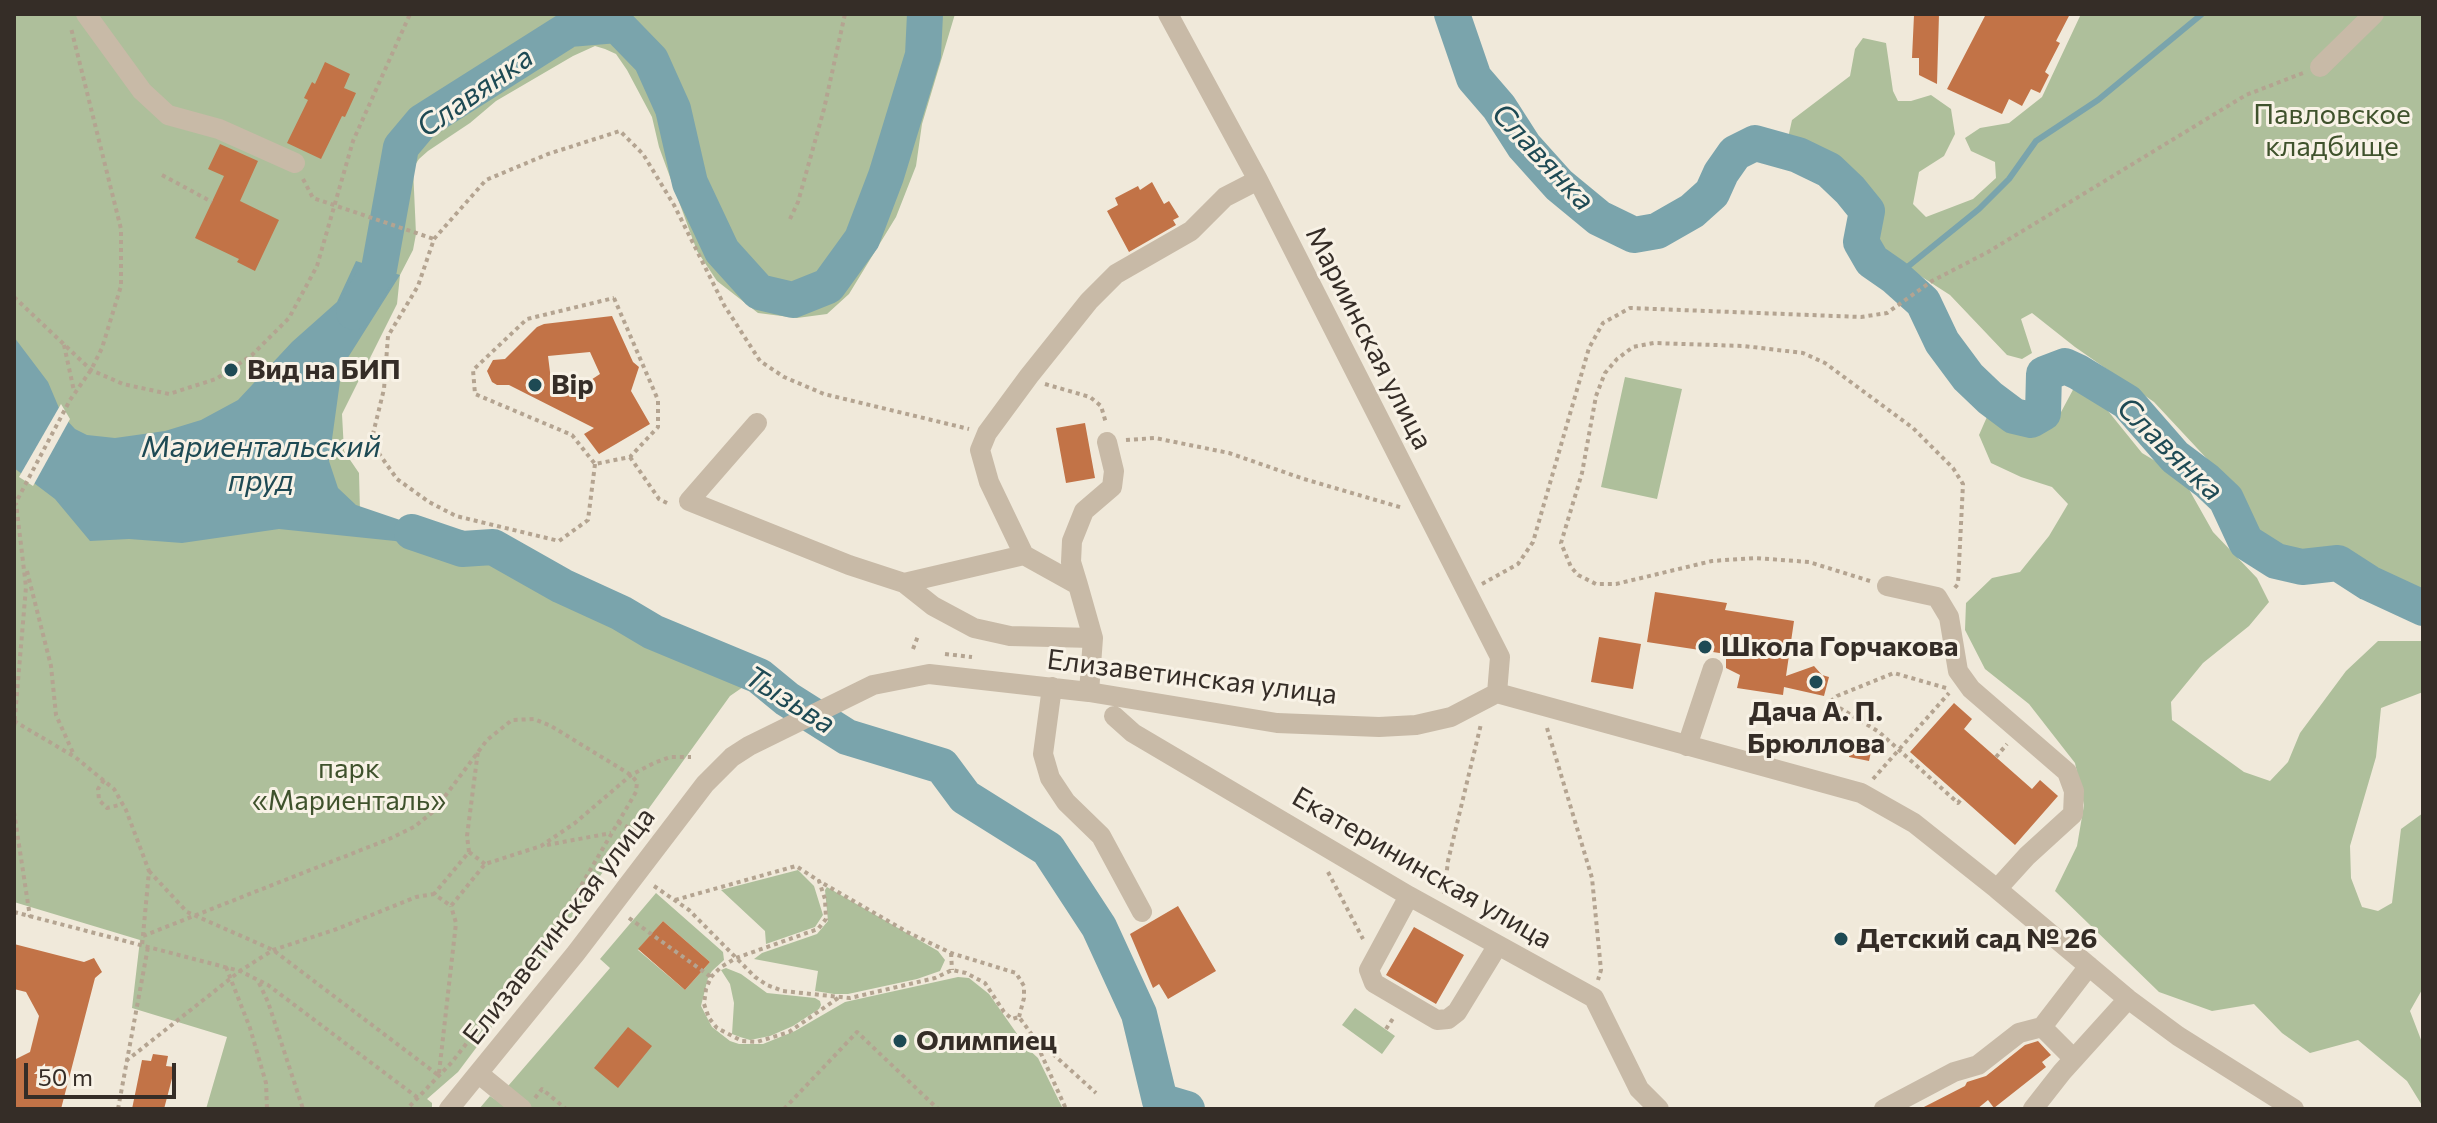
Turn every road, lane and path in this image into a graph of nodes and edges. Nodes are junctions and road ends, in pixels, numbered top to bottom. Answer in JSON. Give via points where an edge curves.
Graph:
{"nodes":[{"id":1,"x":410,"y":14,"type":"edge"},
{"id":2,"x":845,"y":14,"type":"edge"},
{"id":3,"x":1168,"y":14,"type":"edge"},
{"id":4,"x":2374,"y":14,"type":"edge"},
{"id":5,"x":78,"y":21,"type":"edge"},
{"id":6,"x":2320,"y":67,"type":"joint"},
{"id":7,"x":295,"y":163,"type":"joint"},
{"id":8,"x":162,"y":175,"type":"dead end"},
{"id":9,"x":1258,"y":180,"type":"junction"},
{"id":10,"x":212,"y":202,"type":"dead end"},
{"id":11,"x":335,"y":207,"type":"junction"},
{"id":12,"x":790,"y":219,"type":"dead end"},
{"id":13,"x":434,"y":239,"type":"junction"},
{"id":14,"x":14,"y":297,"type":"edge"},
{"id":15,"x":63,"y":343,"type":"junction"},
{"id":16,"x":91,"y":370,"type":"junction"},
{"id":17,"x":1026,"y":380,"type":"junction"},
{"id":18,"x":74,"y":393,"type":"junction"},
{"id":19,"x":757,"y":423,"type":"dead end"},
{"id":20,"x":987,"y":433,"type":"junction"},
{"id":21,"x":1107,"y":442,"type":"junction"},
{"id":22,"x":630,"y":457,"type":"junction"},
{"id":23,"x":595,"y":464,"type":"junction"},
{"id":24,"x":659,"y":499,"type":"dead end"},
{"id":25,"x":15,"y":503,"type":"edge"},
{"id":26,"x":1428,"y":515,"type":"junction"},
{"id":27,"x":24,"y":554,"type":"junction"},
{"id":28,"x":1024,"y":555,"type":"junction"},
{"id":29,"x":904,"y":583,"type":"junction"},
{"id":30,"x":1078,"y":585,"type":"junction"},
{"id":31,"x":1887,"y":586,"type":"joint"},
{"id":32,"x":1467,"y":592,"type":"junction"},
{"id":33,"x":1937,"y":597,"type":"junction"},
{"id":34,"x":918,"y":636,"type":"dead end"},
{"id":35,"x":1093,"y":638,"type":"junction"},
{"id":36,"x":913,"y":649,"type":"dead end"},
{"id":37,"x":1713,"y":668,"type":"dead end"},
{"id":38,"x":1052,"y":687,"type":"junction"},
{"id":39,"x":1089,"y":692,"type":"junction"},
{"id":40,"x":1490,"y":698,"type":"junction"},
{"id":41,"x":1114,"y":716,"type":"dead end"},
{"id":42,"x":14,"y":721,"type":"edge"},
{"id":43,"x":14,"y":728,"type":"edge"},
{"id":44,"x":1561,"y":730,"type":"dead end"},
{"id":45,"x":1687,"y":746,"type":"junction"},
{"id":46,"x":1898,"y":749,"type":"junction"},
{"id":47,"x":478,"y":751,"type":"junction"},
{"id":48,"x":75,"y":757,"type":"junction"},
{"id":49,"x":691,"y":757,"type":"dead end"},
{"id":50,"x":631,"y":775,"type":"junction"},
{"id":51,"x":104,"y":780,"type":"junction"},
{"id":52,"x":1861,"y":793,"type":"junction"},
{"id":53,"x":1962,"y":798,"type":"dead end"},
{"id":54,"x":123,"y":804,"type":"junction"},
{"id":55,"x":14,"y":812,"type":"edge"},
{"id":56,"x":618,"y":822,"type":"junction"},
{"id":57,"x":637,"y":832,"type":"dead end"},
{"id":58,"x":611,"y":833,"type":"junction"},
{"id":59,"x":1310,"y":837,"type":"junction"},
{"id":60,"x":541,"y":846,"type":"junction"},
{"id":61,"x":469,"y":852,"type":"junction"},
{"id":62,"x":485,"y":864,"type":"junction"},
{"id":63,"x":149,"y":871,"type":"junction"},
{"id":64,"x":819,"y":881,"type":"junction"},
{"id":65,"x":654,"y":886,"type":"dead end"},
{"id":66,"x":1997,"y":889,"type":"junction"},
{"id":67,"x":434,"y":894,"type":"junction"},
{"id":68,"x":1409,"y":896,"type":"junction"},
{"id":69,"x":675,"y":900,"type":"junction"},
{"id":70,"x":451,"y":906,"type":"junction"},
{"id":71,"x":1436,"y":911,"type":"junction"},
{"id":72,"x":14,"y":912,"type":"edge"},
{"id":73,"x":1142,"y":912,"type":"dead end"},
{"id":74,"x":30,"y":917,"type":"junction"},
{"id":75,"x":195,"y":917,"type":"junction"},
{"id":76,"x":629,"y":918,"type":"dead end"},
{"id":77,"x":143,"y":936,"type":"junction"},
{"id":78,"x":1498,"y":945,"type":"junction"},
{"id":79,"x":145,"y":947,"type":"junction"},
{"id":80,"x":273,"y":950,"type":"junction"},
{"id":81,"x":951,"y":953,"type":"junction"},
{"id":82,"x":736,"y":958,"type":"junction"},
{"id":83,"x":1373,"y":959,"type":"junction"},
{"id":84,"x":2089,"y":966,"type":"junction"},
{"id":85,"x":226,"y":967,"type":"junction"},
{"id":86,"x":952,"y":970,"type":"junction"},
{"id":87,"x":240,"y":971,"type":"junction"},
{"id":88,"x":711,"y":977,"type":"junction"},
{"id":89,"x":231,"y":979,"type":"junction"},
{"id":90,"x":258,"y":980,"type":"junction"},
{"id":91,"x":838,"y":998,"type":"junction"},
{"id":92,"x":1594,"y":998,"type":"junction"},
{"id":93,"x":2128,"y":999,"type":"junction"},
{"id":94,"x":1019,"y":1017,"type":"junction"},
{"id":95,"x":2042,"y":1027,"type":"junction"},
{"id":96,"x":1033,"y":1036,"type":"junction"},
{"id":97,"x":2074,"y":1059,"type":"junction"},
{"id":98,"x":126,"y":1061,"type":"junction"},
{"id":99,"x":479,"y":1074,"type":"junction"},
{"id":100,"x":439,"y":1076,"type":"junction"},
{"id":101,"x":1096,"y":1093,"type":"dead end"},
{"id":102,"x":418,"y":1098,"type":"junction"},
{"id":103,"x":528,"y":1104,"type":"edge"},
{"id":104,"x":2284,"y":1106,"type":"edge"},
{"id":105,"x":118,"y":1109,"type":"edge"},
{"id":106,"x":267,"y":1109,"type":"edge"},
{"id":107,"x":303,"y":1109,"type":"edge"},
{"id":108,"x":407,"y":1109,"type":"edge"},
{"id":109,"x":449,"y":1109,"type":"edge"},
{"id":110,"x":566,"y":1109,"type":"edge"},
{"id":111,"x":784,"y":1109,"type":"edge"},
{"id":112,"x":938,"y":1109,"type":"edge"},
{"id":113,"x":1066,"y":1109,"type":"edge"},
{"id":114,"x":1659,"y":1109,"type":"edge"},
{"id":115,"x":1884,"y":1109,"type":"edge"},
{"id":116,"x":2033,"y":1109,"type":"edge"}],
"edges":[{"from":1,"to":11,"type":"path","via":[[353,141]]},
{"from":2,"to":12,"type":"path","via":[[824,109]]},
{"from":3,"to":9,"type":"street","name":"Мариинская улица"},
{"from":4,"to":6,"type":"street"},
{"from":5,"to":7,"type":"street","via":[[168,115],[219,129]]},
{"from":5,"to":16,"type":"path","via":[[122,245],[121,286]]},
{"from":6,"to":32,"type":"path","via":[[2246,95],[1887,313],[1861,317],[1630,308],[1603,323],[1589,348],[1533,542],[1518,564]]},
{"from":7,"to":11,"type":"path","via":[[313,198]]},
{"from":8,"to":10,"type":"path"},
{"from":9,"to":17,"type":"street","via":[[1225,197],[1191,231],[1116,274]]},
{"from":9,"to":26,"type":"street","name":"Мариинская улица"},
{"from":11,"to":13,"type":"path"},
{"from":11,"to":16,"type":"path","via":[[317,266],[289,318],[252,355],[216,379],[169,394]]},
{"from":13,"to":20,"type":"path","via":[[486,180],[620,131],[643,154],[760,361],[824,394]]},
{"from":13,"to":23,"type":"path","via":[[418,286],[388,336],[384,389],[372,438],[386,466],[429,502],[456,516],[559,541],[588,520]]},
{"from":14,"to":15,"type":"path"},
{"from":15,"to":16,"type":"path"},
{"from":15,"to":18,"type":"path"},
{"from":16,"to":18,"type":"path"},
{"from":17,"to":20,"type":"street"},
{"from":17,"to":21,"type":"path","via":[[1090,397],[1101,406]]},
{"from":18,"to":25,"type":"path"},
{"from":19,"to":29,"type":"street","via":[[689,501]]},
{"from":20,"to":28,"type":"street","via":[[980,450],[989,482]]},
{"from":21,"to":26,"type":"path","via":[[1155,438],[1229,453]]},
{"from":21,"to":30,"type":"street","via":[[1112,487],[1084,511],[1072,541]]},
{"from":22,"to":23,"type":"path"},
{"from":22,"to":23,"type":"path","via":[[658,427],[658,400],[614,298],[527,319],[473,370],[475,394],[572,435]]},
{"from":22,"to":24,"type":"path"},
{"from":25,"to":27,"type":"path"},
{"from":26,"to":32,"type":"street","name":"Мариинская улица"},
{"from":27,"to":42,"type":"path","via":[[26,599]]},
{"from":27,"to":48,"type":"path","via":[[46,644],[56,715]]},
{"from":28,"to":29,"type":"street"},
{"from":28,"to":30,"type":"street"},
{"from":29,"to":35,"type":"street","via":[[974,628],[1010,636]]},
{"from":30,"to":35,"type":"street"},
{"from":31,"to":33,"type":"street"},
{"from":31,"to":33,"type":"path","via":[[1809,562],[1755,558],[1712,561],[1616,584],[1596,584],[1578,575],[1561,543],[1605,373],[1633,347],[1654,343],[1744,346],[1803,353],[1825,363],[1913,428],[1963,484],[1958,584],[1950,594]]},
{"from":32,"to":40,"type":"street","name":"Мариинская улица","via":[[1500,657]]},
{"from":33,"to":66,"type":"street","via":[[1949,617],[1958,671],[1971,689],[2067,772],[2074,791],[2073,814]]},
{"from":34,"to":36,"type":"path"},
{"from":35,"to":39,"type":"street"},
{"from":37,"to":45,"type":"street"},
{"from":38,"to":39,"type":"street","name":"Елизаветинская улица"},
{"from":38,"to":73,"type":"street","via":[[1043,754],[1050,778],[1101,836]]},
{"from":38,"to":99,"type":"street","name":"Елизаветинская улица","via":[[929,674],[873,685],[732,757],[705,784]]},
{"from":39,"to":40,"type":"street","name":"Елизаветинская улица","via":[[1277,723],[1379,727],[1451,717]]},
{"from":40,"to":45,"type":"street"},
{"from":40,"to":71,"type":"path","via":[[1448,861],[1446,889]]},
{"from":41,"to":59,"type":"street","name":"Екатерининская улица","via":[[1133,733]]},
{"from":42,"to":43,"type":"path"},
{"from":42,"to":48,"type":"path"},
{"from":44,"to":92,"type":"path","via":[[1547,727],[1592,878],[1601,970]]},
{"from":45,"to":52,"type":"street"},
{"from":46,"to":46,"type":"path","via":[[1952,690],[1894,673],[1830,702]]},
{"from":46,"to":52,"type":"path"},
{"from":46,"to":53,"type":"path","via":[[1958,803]]},
{"from":47,"to":50,"type":"path","via":[[504,724],[534,719]]},
{"from":47,"to":61,"type":"path"},
{"from":47,"to":75,"type":"path","via":[[434,811],[414,827]]},
{"from":48,"to":51,"type":"path"},
{"from":49,"to":50,"type":"path","via":[[670,757]]},
{"from":50,"to":56,"type":"path","via":[[637,787]]},
{"from":50,"to":60,"type":"path"},
{"from":51,"to":54,"type":"path"},
{"from":51,"to":54,"type":"path","via":[[99,800],[107,808]]},
{"from":52,"to":66,"type":"street","via":[[1914,823]]},
{"from":54,"to":63,"type":"path"},
{"from":55,"to":74,"type":"path"},
{"from":56,"to":57,"type":"path"},
{"from":56,"to":58,"type":"path"},
{"from":58,"to":60,"type":"path"},
{"from":58,"to":100,"type":"path","via":[[547,937]]},
{"from":59,"to":68,"type":"street","name":"Екатерининская улица"},
{"from":59,"to":83,"type":"path"},
{"from":60,"to":62,"type":"path"},
{"from":61,"to":62,"type":"path"},
{"from":61,"to":67,"type":"path"},
{"from":62,"to":70,"type":"path"},
{"from":63,"to":75,"type":"path"},
{"from":63,"to":77,"type":"path"},
{"from":64,"to":69,"type":"path","via":[[796,866]]},
{"from":64,"to":81,"type":"path"},
{"from":64,"to":82,"type":"path","via":[[826,919],[818,929]]},
{"from":65,"to":69,"type":"path"},
{"from":66,"to":84,"type":"street"},
{"from":67,"to":70,"type":"path"},
{"from":67,"to":80,"type":"path"},
{"from":68,"to":71,"type":"street","name":"Екатерининская улица"},
{"from":68,"to":83,"type":"street"},
{"from":69,"to":82,"type":"path"},
{"from":70,"to":100,"type":"path","via":[[456,923]]},
{"from":71,"to":78,"type":"street","name":"Екатерининская улица"},
{"from":72,"to":74,"type":"path"},
{"from":74,"to":79,"type":"path"},
{"from":75,"to":77,"type":"path"},
{"from":75,"to":80,"type":"path"},
{"from":76,"to":88,"type":"path"},
{"from":77,"to":79,"type":"path"},
{"from":78,"to":83,"type":"street","via":[[1448,1019],[1437,1020],[1374,983],[1369,970]]},
{"from":78,"to":92,"type":"street","name":"Екатерининская улица"},
{"from":79,"to":85,"type":"path"},
{"from":79,"to":98,"type":"path"},
{"from":80,"to":87,"type":"path"},
{"from":80,"to":100,"type":"path"},
{"from":81,"to":86,"type":"path"},
{"from":81,"to":94,"type":"path","via":[[1016,973],[1024,986]]},
{"from":82,"to":88,"type":"path"},
{"from":82,"to":91,"type":"path","via":[[767,985]]},
{"from":84,"to":93,"type":"street"},
{"from":84,"to":95,"type":"street"},
{"from":85,"to":87,"type":"path"},
{"from":85,"to":89,"type":"path"},
{"from":86,"to":91,"type":"path"},
{"from":86,"to":94,"type":"path","via":[[985,983],[1004,1012],[1012,1019]]},
{"from":87,"to":89,"type":"path"},
{"from":87,"to":90,"type":"path"},
{"from":88,"to":91,"type":"path","via":[[704,1004],[709,1018],[742,1041],[789,1032]]},
{"from":89,"to":98,"type":"path"},
{"from":89,"to":106,"type":"path","via":[[266,1083]]},
{"from":90,"to":102,"type":"path"},
{"from":90,"to":107,"type":"path"},
{"from":92,"to":114,"type":"street","via":[[1639,1089]]},
{"from":93,"to":97,"type":"street"},
{"from":93,"to":104,"type":"street"},
{"from":94,"to":96,"type":"path"},
{"from":95,"to":97,"type":"street"},
{"from":95,"to":115,"type":"street","via":[[2019,1033],[1978,1065]]},
{"from":96,"to":101,"type":"path"},
{"from":96,"to":113,"type":"path"},
{"from":97,"to":116,"type":"street"},
{"from":98,"to":105,"type":"path"},
{"from":99,"to":103,"type":"street"},
{"from":99,"to":109,"type":"street","name":"Елизаветинская улица"},
{"from":100,"to":102,"type":"path"},
{"from":102,"to":108,"type":"path"},
{"from":103,"to":110,"type":"path","via":[[542,1089]]},
{"from":111,"to":112,"type":"path","via":[[857,1032]]}]}
